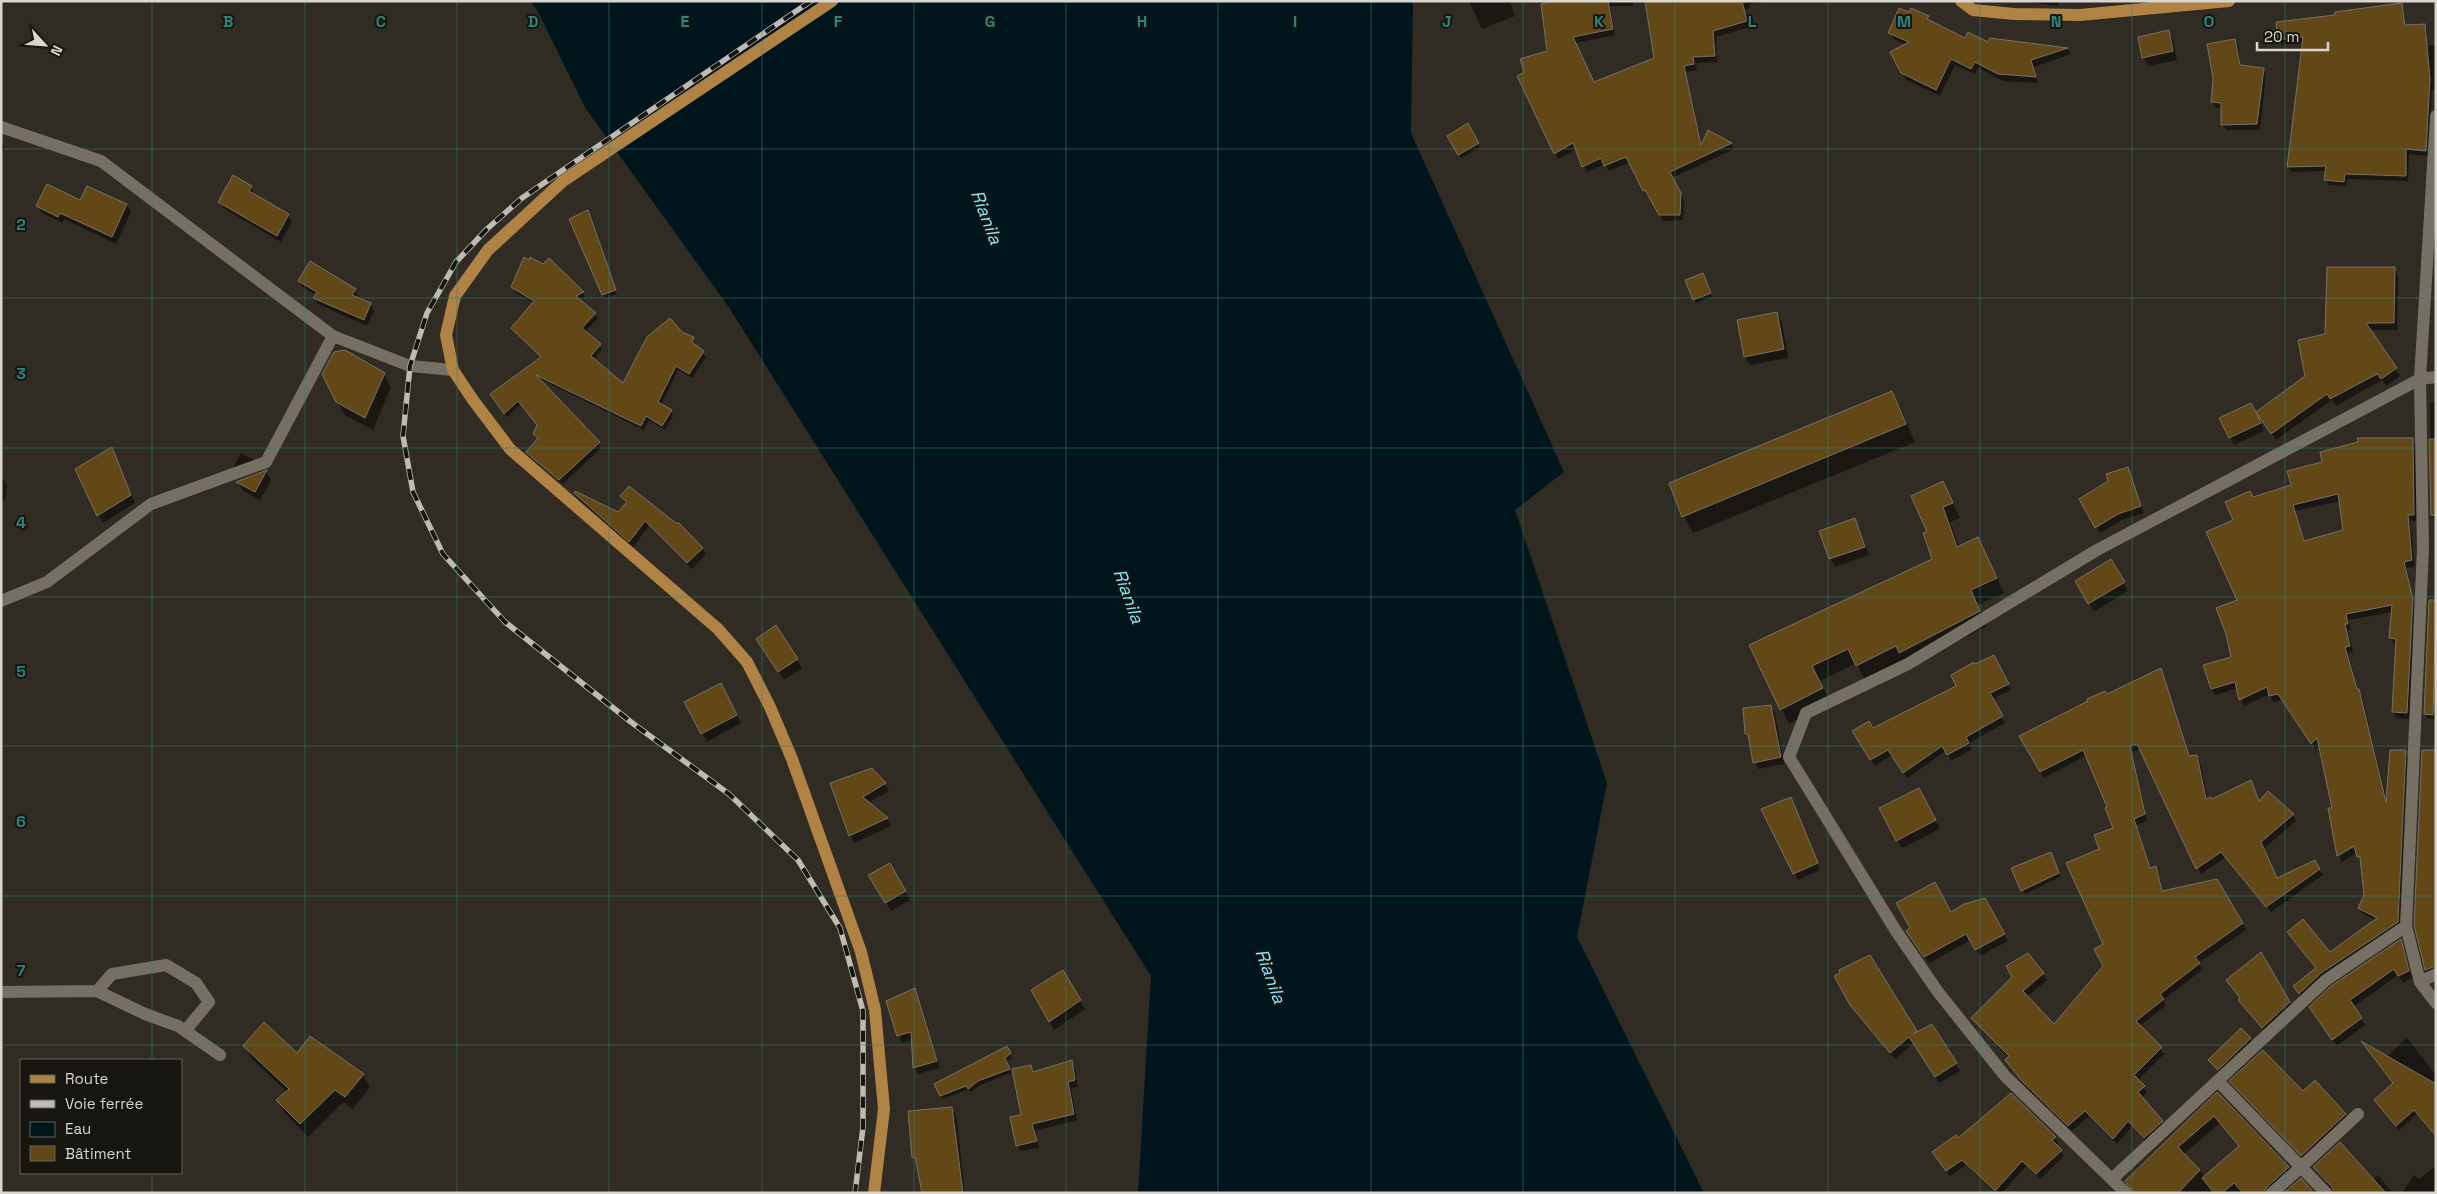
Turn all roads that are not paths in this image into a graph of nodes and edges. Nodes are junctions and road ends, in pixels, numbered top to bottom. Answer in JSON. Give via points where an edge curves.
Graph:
{"nodes":[{"id":1,"x":832,"y":1,"type":"edge"},
{"id":2,"x":1961,"y":1,"type":"edge"},
{"id":3,"x":2229,"y":1,"type":"edge"},
{"id":4,"x":2436,"y":116,"type":"edge"},
{"id":5,"x":1,"y":127,"type":"edge"},
{"id":6,"x":333,"y":336,"type":"junction"},
{"id":7,"x":453,"y":370,"type":"junction"},
{"id":8,"x":2436,"y":377,"type":"edge"},
{"id":9,"x":2420,"y":379,"type":"junction"},
{"id":10,"x":1,"y":601,"type":"edge"},
{"id":11,"x":2406,"y":926,"type":"junction"},
{"id":12,"x":2436,"y":974,"type":"edge"},
{"id":13,"x":2420,"y":982,"type":"junction"},
{"id":14,"x":1,"y":992,"type":"edge"},
{"id":15,"x":97,"y":992,"type":"junction"},
{"id":16,"x":2436,"y":1002,"type":"edge"},
{"id":17,"x":185,"y":1031,"type":"junction"},
{"id":18,"x":220,"y":1055,"type":"dead end"},
{"id":19,"x":2218,"y":1080,"type":"junction"},
{"id":20,"x":2358,"y":1114,"type":"dead end"},
{"id":21,"x":2301,"y":1167,"type":"junction"},
{"id":22,"x":2112,"y":1179,"type":"junction"},
{"id":23,"x":874,"y":1193,"type":"edge"},
{"id":24,"x":2126,"y":1193,"type":"edge"},
{"id":25,"x":2272,"y":1193,"type":"edge"},
{"id":26,"x":2326,"y":1193,"type":"edge"}],
"edges":[{"from":1,"to":7,"type":"main road","via":[[563,182],[488,250],[455,296],[446,335]]},
{"from":2,"to":3,"type":"main road","via":[[1973,10],[2080,15]]},
{"from":4,"to":9,"type":"street"},
{"from":5,"to":6,"type":"street","via":[[101,161]]},
{"from":6,"to":7,"type":"street","via":[[410,366]]},
{"from":6,"to":10,"type":"street","via":[[266,462],[151,504],[47,582]]},
{"from":7,"to":23,"type":"main road","via":[[510,449],[718,629],[747,662],[792,759],[861,952],[875,1010],[884,1109]]},
{"from":8,"to":9,"type":"street"},
{"from":9,"to":11,"type":"street","via":[[2423,549]]},
{"from":9,"to":22,"type":"street","via":[[2097,550],[1908,664],[1806,712],[1788,757],[1896,931],[1938,992],[2005,1076]]},
{"from":11,"to":13,"type":"street"},
{"from":11,"to":19,"type":"street","via":[[2326,980]]},
{"from":12,"to":13,"type":"street"},
{"from":13,"to":16,"type":"street"},
{"from":14,"to":15,"type":"street"},
{"from":15,"to":17,"type":"street"},
{"from":15,"to":17,"type":"street","via":[[112,974],[166,965],[196,982],[209,1002]]},
{"from":17,"to":18,"type":"street"},
{"from":19,"to":21,"type":"street"},
{"from":19,"to":22,"type":"street"},
{"from":20,"to":21,"type":"street"},
{"from":21,"to":25,"type":"street"},
{"from":21,"to":26,"type":"street"},
{"from":22,"to":24,"type":"street"}]}
